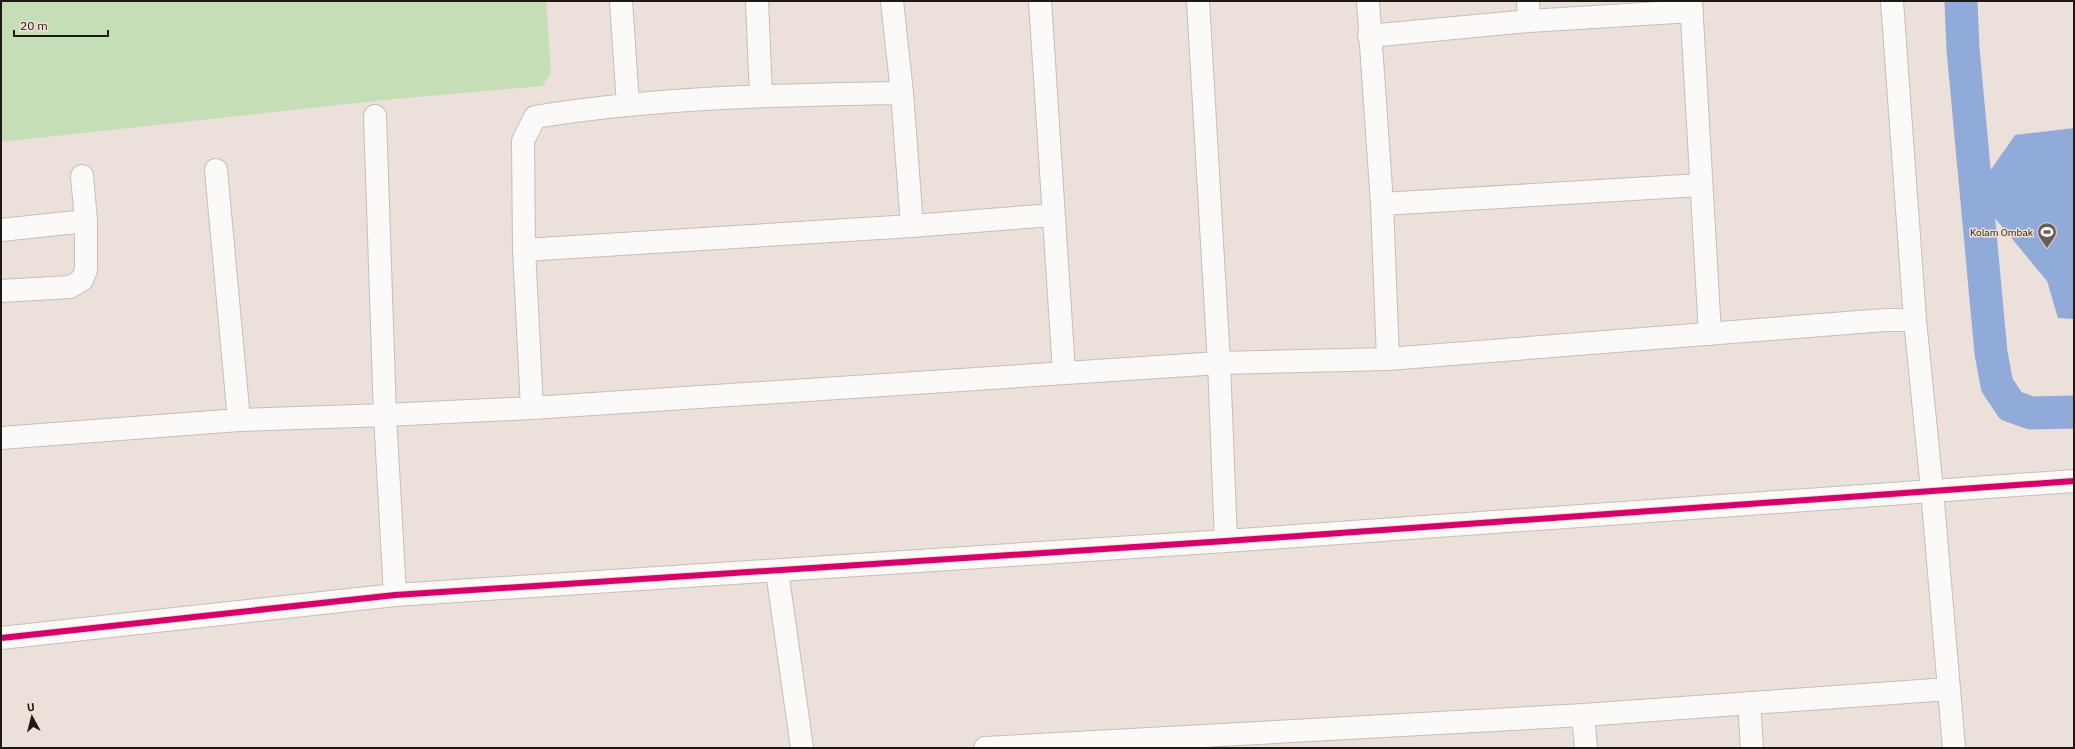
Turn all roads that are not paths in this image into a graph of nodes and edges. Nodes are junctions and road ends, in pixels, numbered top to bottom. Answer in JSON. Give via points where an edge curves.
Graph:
{"nodes":[{"id":1,"x":621,"y":1,"type":"edge"},
{"id":2,"x":757,"y":1,"type":"edge"},
{"id":3,"x":892,"y":1,"type":"edge"},
{"id":4,"x":1040,"y":1,"type":"edge"},
{"id":5,"x":1198,"y":1,"type":"edge"},
{"id":6,"x":1368,"y":1,"type":"edge"},
{"id":7,"x":1892,"y":1,"type":"edge"},
{"id":8,"x":1691,"y":6,"type":"edge"},
{"id":9,"x":1528,"y":11,"type":"edge"},
{"id":10,"x":1369,"y":36,"type":"junction"},
{"id":11,"x":902,"y":93,"type":"junction"},
{"id":12,"x":761,"y":96,"type":"junction"},
{"id":13,"x":628,"y":105,"type":"junction"},
{"id":14,"x":375,"y":116,"type":"dead end"},
{"id":15,"x":216,"y":170,"type":"dead end"},
{"id":16,"x":82,"y":176,"type":"dead end"},
{"id":17,"x":1700,"y":185,"type":"junction"},
{"id":18,"x":1382,"y":204,"type":"junction"},
{"id":19,"x":1052,"y":215,"type":"junction"},
{"id":20,"x":86,"y":221,"type":"junction"},
{"id":21,"x":912,"y":226,"type":"junction"},
{"id":22,"x":1,"y":230,"type":"edge"},
{"id":23,"x":524,"y":250,"type":"junction"},
{"id":24,"x":1,"y":291,"type":"edge"},
{"id":25,"x":1915,"y":320,"type":"junction"},
{"id":26,"x":1710,"y":334,"type":"junction"},
{"id":27,"x":1388,"y":359,"type":"junction"},
{"id":28,"x":1219,"y":363,"type":"junction"},
{"id":29,"x":1064,"y":372,"type":"junction"},
{"id":30,"x":532,"y":408,"type":"junction"},
{"id":31,"x":385,"y":416,"type":"junction"},
{"id":32,"x":239,"y":420,"type":"junction"},
{"id":33,"x":1,"y":438,"type":"edge"},
{"id":34,"x":2074,"y":480,"type":"edge"},
{"id":35,"x":1932,"y":490,"type":"junction"},
{"id":36,"x":1226,"y":541,"type":"junction"},
{"id":37,"x":777,"y":571,"type":"junction"},
{"id":38,"x":395,"y":595,"type":"junction"},
{"id":39,"x":1,"y":638,"type":"edge"},
{"id":40,"x":1949,"y":689,"type":"junction"},
{"id":41,"x":1749,"y":703,"type":"junction"},
{"id":42,"x":1583,"y":715,"type":"junction"},
{"id":43,"x":802,"y":748,"type":"edge"},
{"id":44,"x":986,"y":748,"type":"edge"},
{"id":45,"x":1586,"y":748,"type":"edge"},
{"id":46,"x":1752,"y":748,"type":"edge"},
{"id":47,"x":1954,"y":748,"type":"edge"}],
"edges":[{"from":1,"to":13,"type":"street"},
{"from":2,"to":12,"type":"street"},
{"from":3,"to":11,"type":"street"},
{"from":4,"to":19,"type":"street"},
{"from":5,"to":28,"type":"street"},
{"from":6,"to":10,"type":"street"},
{"from":7,"to":25,"type":"street"},
{"from":8,"to":9,"type":"street"},
{"from":8,"to":17,"type":"street"},
{"from":9,"to":10,"type":"street"},
{"from":10,"to":18,"type":"street"},
{"from":11,"to":12,"type":"street"},
{"from":11,"to":21,"type":"street"},
{"from":12,"to":13,"type":"street"},
{"from":13,"to":23,"type":"street","via":[[535,117],[523,141]]},
{"from":14,"to":31,"type":"street"},
{"from":15,"to":32,"type":"street"},
{"from":16,"to":20,"type":"street"},
{"from":17,"to":18,"type":"street"},
{"from":17,"to":26,"type":"street"},
{"from":18,"to":27,"type":"street"},
{"from":19,"to":21,"type":"street"},
{"from":19,"to":29,"type":"street"},
{"from":20,"to":22,"type":"street"},
{"from":20,"to":24,"type":"street","via":[[86,270],[82,280],[70,287]]},
{"from":21,"to":23,"type":"street"},
{"from":23,"to":30,"type":"street"},
{"from":25,"to":26,"type":"street","via":[[1885,320]]},
{"from":25,"to":35,"type":"street"},
{"from":26,"to":27,"type":"street"},
{"from":27,"to":28,"type":"street"},
{"from":28,"to":29,"type":"street"},
{"from":28,"to":36,"type":"street"},
{"from":29,"to":30,"type":"street"},
{"from":30,"to":31,"type":"street"},
{"from":31,"to":32,"type":"street"},
{"from":31,"to":38,"type":"street"},
{"from":32,"to":33,"type":"street"},
{"from":34,"to":35,"type":"street"},
{"from":35,"to":36,"type":"street"},
{"from":35,"to":40,"type":"street"},
{"from":36,"to":37,"type":"street"},
{"from":37,"to":38,"type":"street"},
{"from":37,"to":43,"type":"street"},
{"from":38,"to":39,"type":"street"},
{"from":40,"to":41,"type":"street"},
{"from":40,"to":47,"type":"street"},
{"from":41,"to":42,"type":"street"},
{"from":41,"to":46,"type":"street"},
{"from":42,"to":44,"type":"street"},
{"from":42,"to":45,"type":"street"}]}
